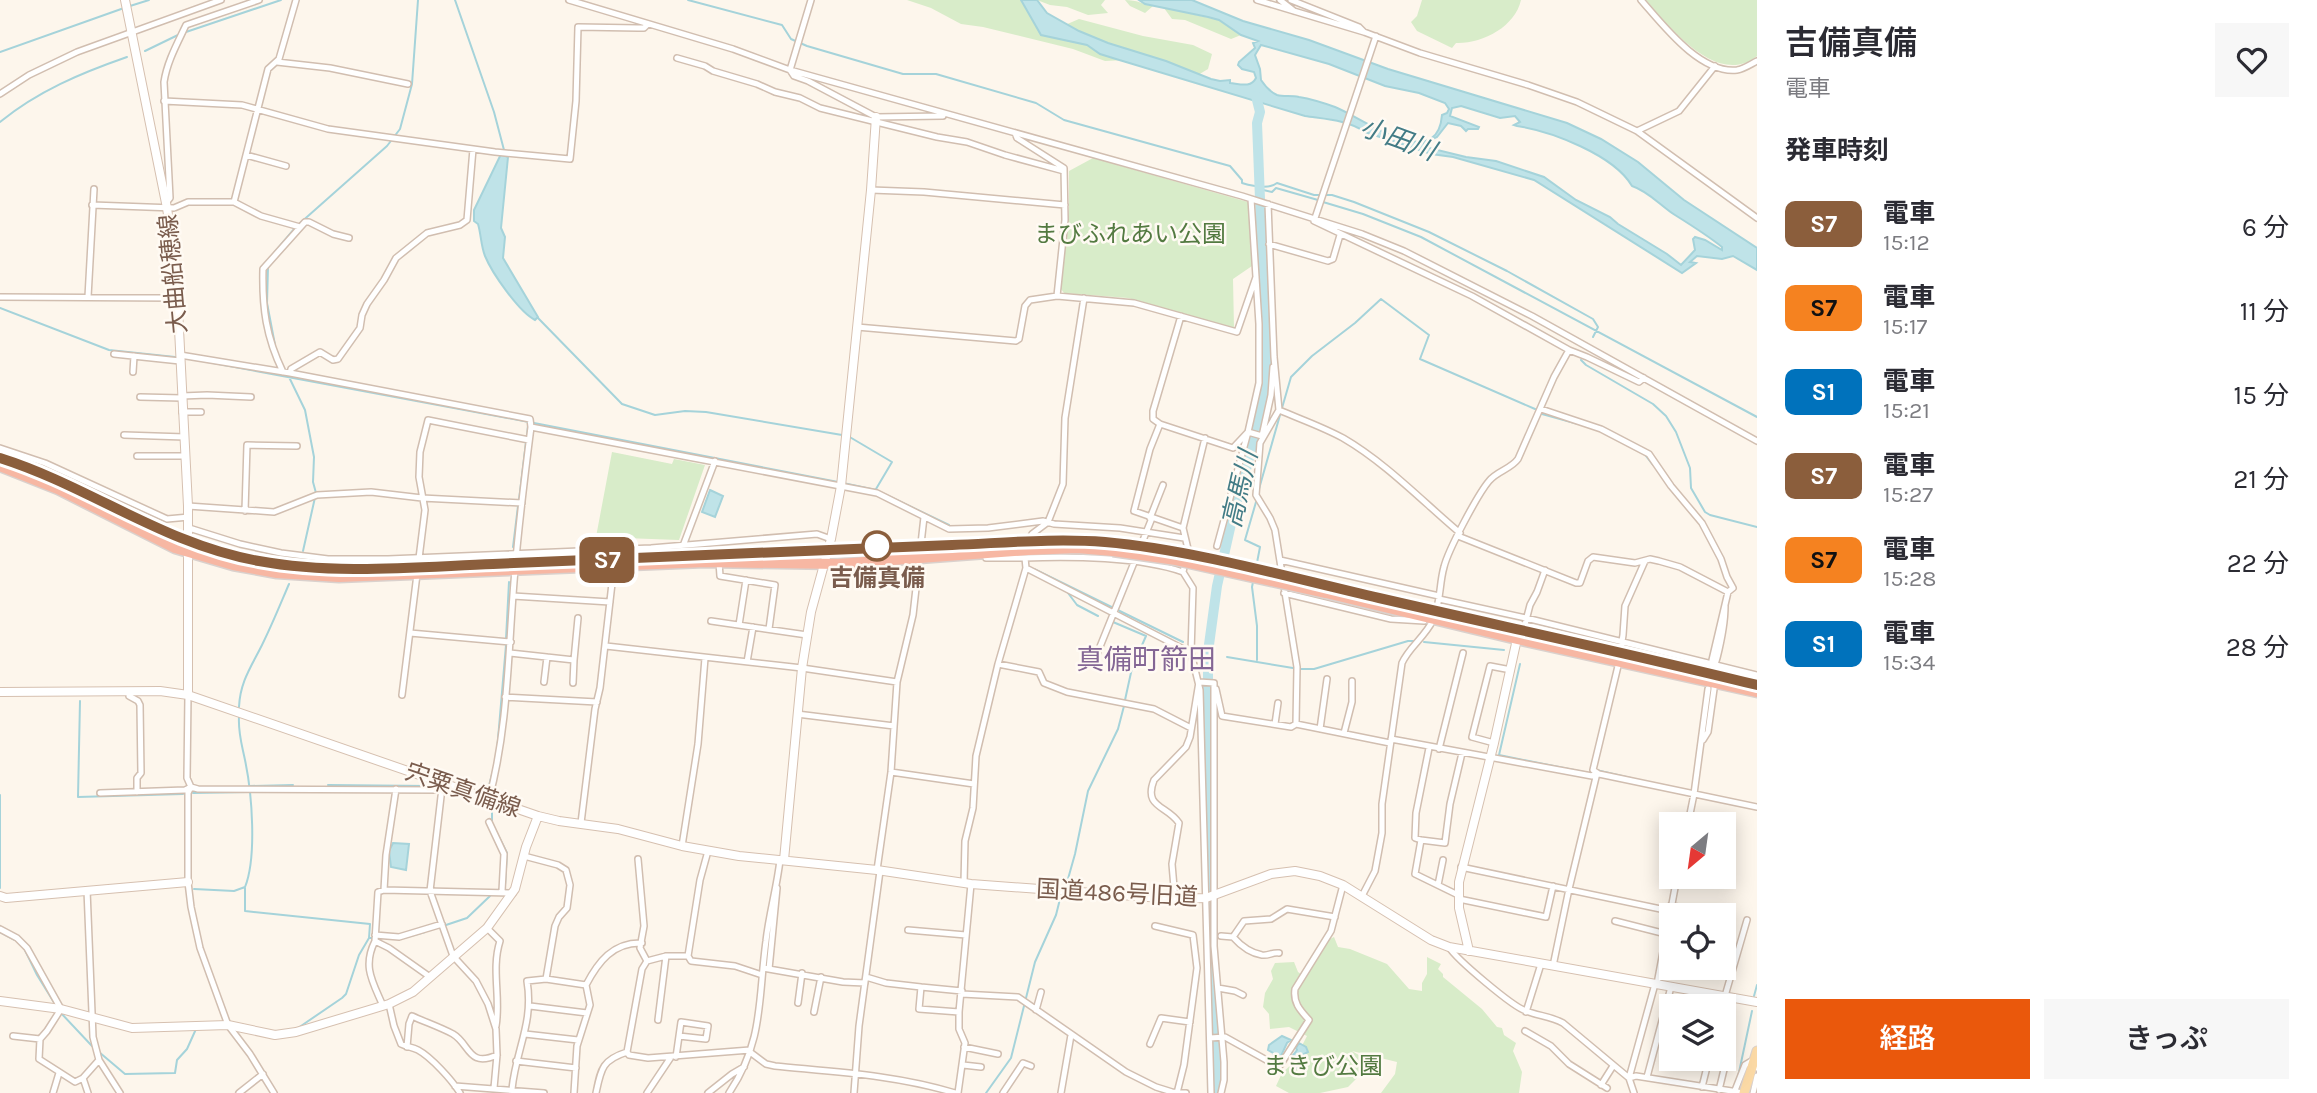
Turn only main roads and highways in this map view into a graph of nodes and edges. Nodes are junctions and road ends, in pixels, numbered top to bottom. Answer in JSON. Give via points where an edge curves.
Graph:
{"nodes":[{"id":1,"x":0,"y":466,"type":"edge"},
{"id":2,"x":1757,"y":692,"type":"edge"},
{"id":3,"x":1756,"y":1059,"type":"edge"},
{"id":4,"x":1737,"y":1093,"type":"edge"}],
"edges":[{"from":1,"to":2,"type":"highway","bridge":true,"via":[[190,553],[276,573],[339,577],[719,562],[824,564],[1077,548],[1176,560]]},
{"from":3,"to":4,"type":"main road"}]}
